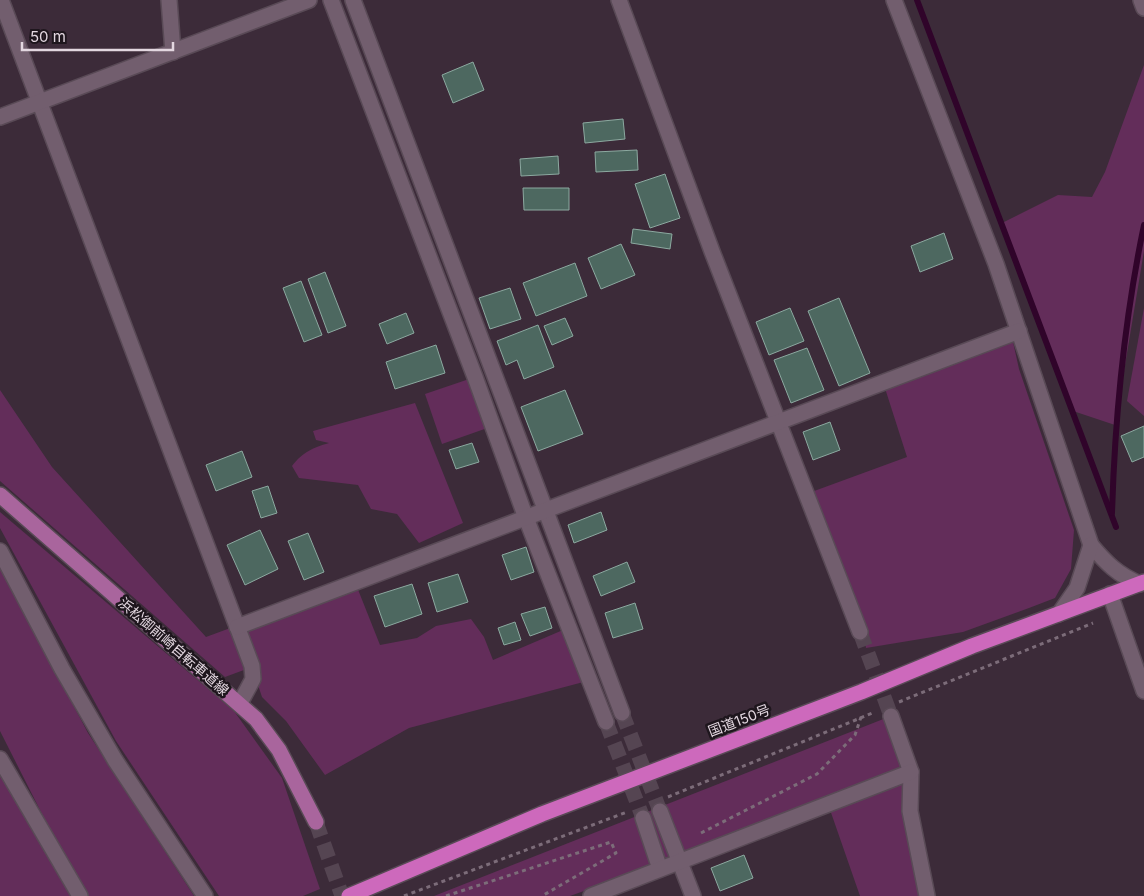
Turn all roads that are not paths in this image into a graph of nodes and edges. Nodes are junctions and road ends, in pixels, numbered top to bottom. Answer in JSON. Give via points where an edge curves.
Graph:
{"nodes":[{"id":1,"x":2,"y":0,"type":"edge"},
{"id":2,"x":169,"y":0,"type":"edge"},
{"id":3,"x":309,"y":0,"type":"edge"},
{"id":4,"x":331,"y":0,"type":"edge"},
{"id":5,"x":353,"y":0,"type":"edge"},
{"id":6,"x":619,"y":0,"type":"edge"},
{"id":7,"x":894,"y":0,"type":"edge"},
{"id":8,"x":1141,"y":0,"type":"edge"},
{"id":9,"x":1144,"y":8,"type":"edge"},
{"id":10,"x":173,"y":52,"type":"junction"},
{"id":11,"x":40,"y":103,"type":"junction"},
{"id":12,"x":0,"y":117,"type":"edge"},
{"id":13,"x":1019,"y":331,"type":"junction"},
{"id":14,"x":778,"y":422,"type":"junction"},
{"id":15,"x":0,"y":495,"type":"edge"},
{"id":16,"x":546,"y":510,"type":"junction"},
{"id":17,"x":526,"y":518,"type":"junction"},
{"id":18,"x":1091,"y":545,"type":"junction"},
{"id":19,"x":0,"y":551,"type":"edge"},
{"id":20,"x":1142,"y":583,"type":"edge"},
{"id":21,"x":1110,"y":594,"type":"junction"},
{"id":22,"x":1059,"y":614,"type":"junction"},
{"id":23,"x":238,"y":627,"type":"junction"},
{"id":24,"x":860,"y":632,"type":"tunnel mouth"},
{"id":25,"x":1144,"y":691,"type":"edge"},
{"id":26,"x":240,"y":703,"type":"junction"},
{"id":27,"x":889,"y":709,"type":"tunnel mouth"},
{"id":28,"x":622,"y":713,"type":"tunnel mouth"},
{"id":29,"x":606,"y":722,"type":"tunnel mouth"},
{"id":30,"x":0,"y":759,"type":"edge"},
{"id":31,"x":911,"y":772,"type":"junction"},
{"id":32,"x":660,"y":805,"type":"tunnel mouth"},
{"id":33,"x":638,"y":814,"type":"tunnel mouth"},
{"id":34,"x":316,"y":822,"type":"tunnel mouth"},
{"id":35,"x":680,"y":862,"type":"junction"},
{"id":36,"x":660,"y":869,"type":"junction"},
{"id":37,"x":80,"y":896,"type":"edge"},
{"id":38,"x":205,"y":896,"type":"edge"},
{"id":39,"x":349,"y":896,"type":"edge"},
{"id":40,"x":591,"y":896,"type":"edge"},
{"id":41,"x":693,"y":896,"type":"edge"},
{"id":42,"x":927,"y":896,"type":"edge"}],
"edges":[{"from":1,"to":11,"type":"street"},
{"from":2,"to":10,"type":"street"},
{"from":3,"to":10,"type":"street"},
{"from":4,"to":17,"type":"street"},
{"from":5,"to":16,"type":"street"},
{"from":6,"to":14,"type":"street"},
{"from":7,"to":13,"type":"street"},
{"from":8,"to":9,"type":"street"},
{"from":10,"to":11,"type":"street"},
{"from":11,"to":12,"type":"street"},
{"from":11,"to":23,"type":"street"},
{"from":13,"to":14,"type":"street"},
{"from":13,"to":18,"type":"street"},
{"from":14,"to":16,"type":"street"},
{"from":14,"to":24,"type":"street"},
{"from":15,"to":26,"type":"main road","name":"浜松御前崎自転車道線"},
{"from":16,"to":17,"type":"street"},
{"from":16,"to":28,"type":"street"},
{"from":17,"to":23,"type":"street"},
{"from":17,"to":29,"type":"street"},
{"from":18,"to":20,"type":"street","via":[[1122,577]]},
{"from":18,"to":22,"type":"street","via":[[1077,588]]},
{"from":19,"to":38,"type":"street","via":[[62,670],[115,760]]},
{"from":20,"to":21,"type":"highway","name":"国道150号"},
{"from":21,"to":22,"type":"highway","name":"国道150号"},
{"from":21,"to":25,"type":"street"},
{"from":22,"to":39,"type":"highway","name":"国道150号","via":[[542,814]]},
{"from":23,"to":26,"type":"street","via":[[252,666],[253,679]]},
{"from":26,"to":34,"type":"main road","name":"浜松御前崎自転車道線","via":[[278,750]]},
{"from":27,"to":31,"type":"street"},
{"from":30,"to":37,"type":"street"},
{"from":31,"to":35,"type":"street"},
{"from":31,"to":42,"type":"street","via":[[910,811]]},
{"from":32,"to":35,"type":"street"},
{"from":33,"to":36,"type":"street"},
{"from":35,"to":36,"type":"street"},
{"from":35,"to":41,"type":"street"},
{"from":36,"to":40,"type":"street"}]}
